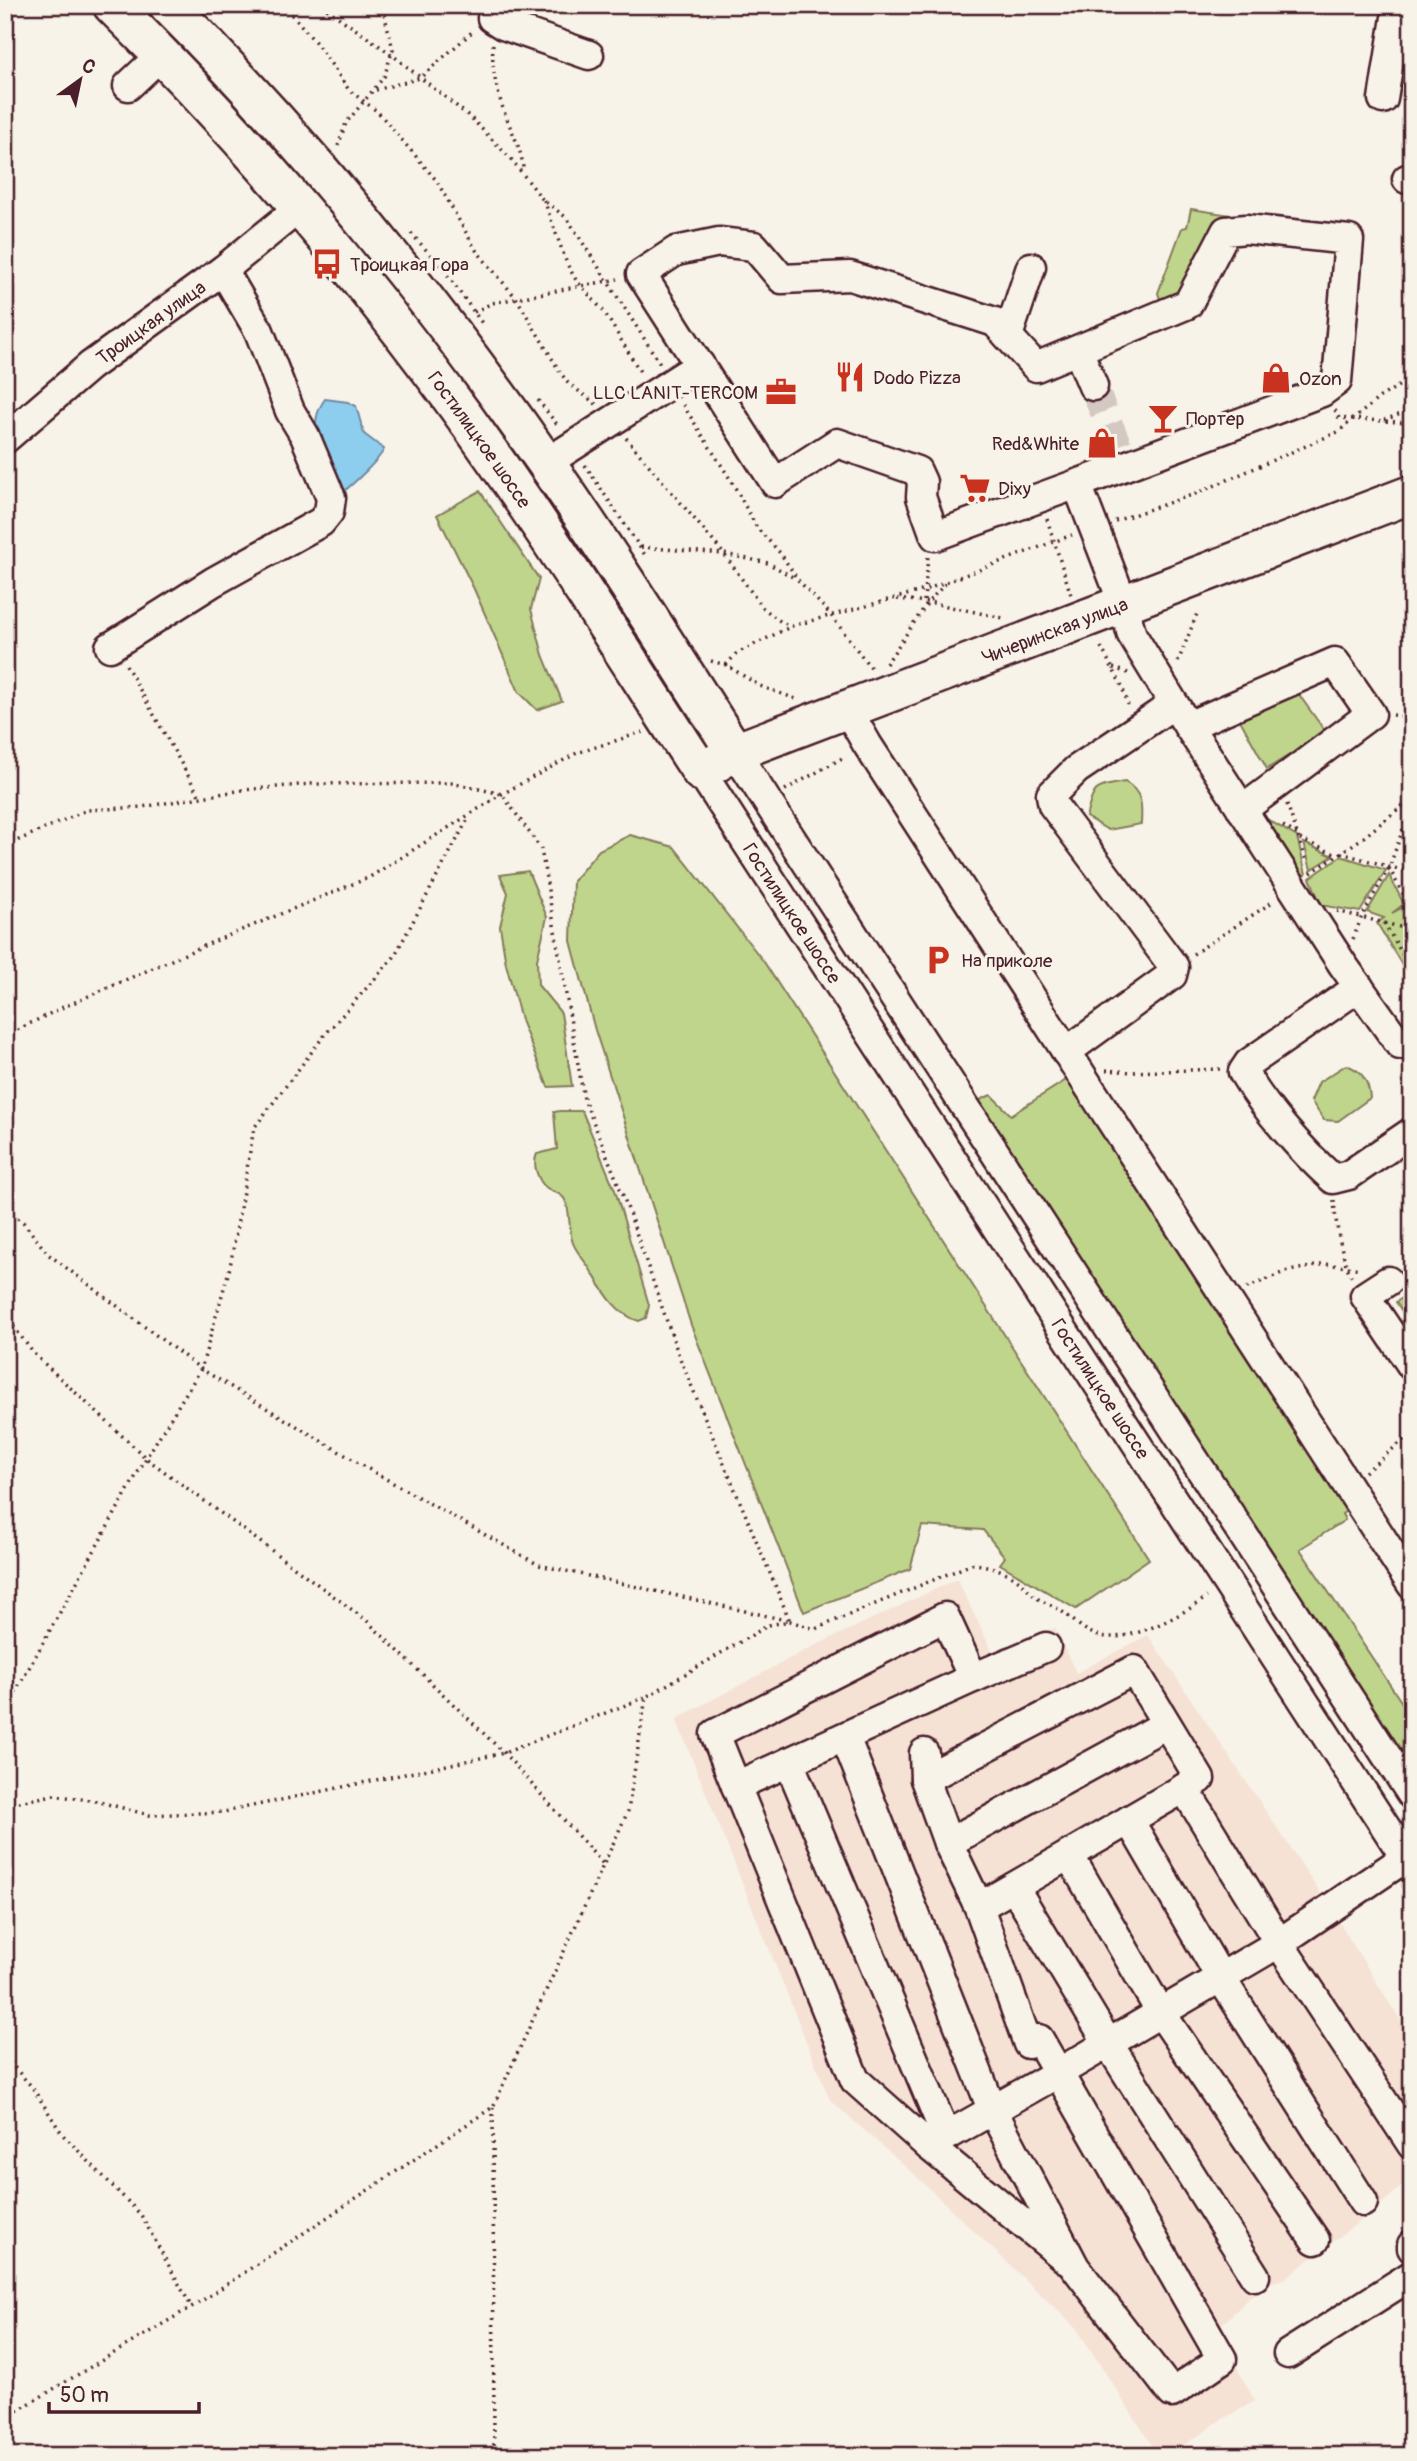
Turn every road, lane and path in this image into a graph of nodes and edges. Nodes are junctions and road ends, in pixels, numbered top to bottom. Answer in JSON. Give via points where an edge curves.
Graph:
{"nodes":[{"id":1,"x":112,"y":5,"type":"edge"},
{"id":2,"x":168,"y":5,"type":"edge"},
{"id":3,"x":281,"y":5,"type":"edge"},
{"id":4,"x":321,"y":5,"type":"edge"},
{"id":5,"x":382,"y":5,"type":"edge"},
{"id":6,"x":1398,"y":5,"type":"edge"},
{"id":7,"x":496,"y":15,"type":"edge"},
{"id":8,"x":391,"y":54,"type":"junction"},
{"id":9,"x":161,"y":55,"type":"junction"},
{"id":10,"x":589,"y":55,"type":"dead end"},
{"id":11,"x":420,"y":78,"type":"junction"},
{"id":12,"x":128,"y":86,"type":"dead end"},
{"id":13,"x":374,"y":90,"type":"junction"},
{"id":14,"x":1383,"y":99,"type":"dead end"},
{"id":15,"x":362,"y":101,"type":"junction"},
{"id":16,"x":324,"y":153,"type":"junction"},
{"id":17,"x":523,"y":173,"type":"junction"},
{"id":18,"x":290,"y":197,"type":"junction"},
{"id":19,"x":543,"y":200,"type":"junction"},
{"id":20,"x":1031,"y":267,"type":"dead end"},
{"id":21,"x":223,"y":270,"type":"junction"},
{"id":22,"x":641,"y":274,"type":"junction"},
{"id":23,"x":607,"y":281,"type":"junction"},
{"id":24,"x":584,"y":287,"type":"junction"},
{"id":25,"x":516,"y":299,"type":"junction"},
{"id":26,"x":474,"y":312,"type":"dead end"},
{"id":27,"x":1008,"y":336,"type":"junction"},
{"id":28,"x":1078,"y":350,"type":"junction"},
{"id":29,"x":700,"y":365,"type":"junction"},
{"id":30,"x":1093,"y":386,"type":"tunnel mouth"},
{"id":31,"x":665,"y":388,"type":"junction"},
{"id":32,"x":1412,"y":410,"type":"edge"},
{"id":33,"x":687,"y":411,"type":"junction"},
{"id":34,"x":1337,"y":415,"type":"dead end"},
{"id":35,"x":613,"y":421,"type":"junction"},
{"id":36,"x":1383,"y":421,"type":"junction"},
{"id":37,"x":1412,"y":423,"type":"edge"},
{"id":38,"x":5,"y":439,"type":"edge"},
{"id":39,"x":546,"y":463,"type":"junction"},
{"id":40,"x":1077,"y":484,"type":"junction"},
{"id":41,"x":1412,"y":494,"type":"edge"},
{"id":42,"x":1040,"y":498,"type":"junction"},
{"id":43,"x":935,"y":536,"type":"junction"},
{"id":44,"x":640,"y":547,"type":"dead end"},
{"id":45,"x":724,"y":554,"type":"junction"},
{"id":46,"x":798,"y":580,"type":"junction"},
{"id":47,"x":947,"y":583,"type":"dead end"},
{"id":48,"x":895,"y":598,"type":"dead end"},
{"id":49,"x":1073,"y":600,"type":"dead end"},
{"id":50,"x":926,"y":602,"type":"junction"},
{"id":51,"x":1123,"y":603,"type":"junction"},
{"id":52,"x":1198,"y":611,"type":"dead end"},
{"id":53,"x":1006,"y":619,"type":"dead end"},
{"id":54,"x":792,"y":626,"type":"dead end"},
{"id":55,"x":113,"y":645,"type":"joint"},
{"id":56,"x":1101,"y":647,"type":"dead end"},
{"id":57,"x":709,"y":660,"type":"dead end"},
{"id":58,"x":885,"y":665,"type":"dead end"},
{"id":59,"x":878,"y":673,"type":"dead end"},
{"id":60,"x":804,"y":702,"type":"dead end"},
{"id":61,"x":1175,"y":705,"type":"junction"},
{"id":62,"x":847,"y":709,"type":"junction"},
{"id":63,"x":642,"y":732,"type":"dead end"},
{"id":64,"x":1133,"y":732,"type":"junction"},
{"id":65,"x":856,"y":749,"type":"dead end"},
{"id":66,"x":735,"y":752,"type":"junction"},
{"id":67,"x":701,"y":772,"type":"junction"},
{"id":68,"x":780,"y":793,"type":"dead end"},
{"id":69,"x":502,"y":794,"type":"junction"},
{"id":70,"x":200,"y":797,"type":"junction"},
{"id":71,"x":1286,"y":800,"type":"dead end"},
{"id":72,"x":1412,"y":804,"type":"edge"},
{"id":73,"x":1242,"y":810,"type":"junction"},
{"id":74,"x":469,"y":817,"type":"junction"},
{"id":75,"x":1300,"y":839,"type":"junction"},
{"id":76,"x":5,"y":846,"type":"edge"},
{"id":77,"x":1389,"y":867,"type":"junction"},
{"id":78,"x":1412,"y":873,"type":"edge"},
{"id":79,"x":1310,"y":874,"type":"dead end"},
{"id":80,"x":1304,"y":905,"type":"junction"},
{"id":81,"x":1410,"y":909,"type":"edge"},
{"id":82,"x":1362,"y":916,"type":"junction"},
{"id":83,"x":1383,"y":921,"type":"junction"},
{"id":84,"x":1410,"y":930,"type":"edge"},
{"id":85,"x":1408,"y":963,"type":"junction"},
{"id":86,"x":1412,"y":970,"type":"edge"},
{"id":87,"x":1351,"y":976,"type":"junction"},
{"id":88,"x":5,"y":1036,"type":"edge"},
{"id":89,"x":1408,"y":1049,"type":"edge"},
{"id":90,"x":1066,"y":1052,"type":"junction"},
{"id":91,"x":1101,"y":1070,"type":"dead end"},
{"id":92,"x":1243,"y":1072,"type":"junction"},
{"id":93,"x":1412,"y":1132,"type":"edge"},
{"id":94,"x":1333,"y":1179,"type":"junction"},
{"id":95,"x":5,"y":1209,"type":"edge"},
{"id":96,"x":1346,"y":1268,"type":"junction"},
{"id":97,"x":1381,"y":1275,"type":"joint"},
{"id":98,"x":1242,"y":1290,"type":"dead end"},
{"id":99,"x":1364,"y":1296,"type":"junction"},
{"id":100,"x":5,"y":1315,"type":"edge"},
{"id":101,"x":1412,"y":1366,"type":"edge"},
{"id":102,"x":201,"y":1369,"type":"junction"},
{"id":103,"x":1412,"y":1433,"type":"edge"},
{"id":104,"x":146,"y":1458,"type":"junction"},
{"id":105,"x":1362,"y":1474,"type":"dead end"},
{"id":106,"x":1227,"y":1583,"type":"junction"},
{"id":107,"x":1412,"y":1586,"type":"edge"},
{"id":108,"x":790,"y":1621,"type":"junction"},
{"id":109,"x":1046,"y":1647,"type":"dead end"},
{"id":110,"x":973,"y":1678,"type":"junction"},
{"id":111,"x":646,"y":1697,"type":"junction"},
{"id":112,"x":5,"y":1711,"type":"edge"},
{"id":113,"x":1165,"y":1725,"type":"junction"},
{"id":114,"x":845,"y":1737,"type":"junction"},
{"id":115,"x":504,"y":1753,"type":"junction"},
{"id":116,"x":789,"y":1762,"type":"junction"},
{"id":117,"x":736,"y":1786,"type":"junction"},
{"id":118,"x":1184,"y":1788,"type":"junction"},
{"id":119,"x":1412,"y":1795,"type":"edge"},
{"id":120,"x":5,"y":1805,"type":"edge"},
{"id":121,"x":1129,"y":1820,"type":"junction"},
{"id":122,"x":948,"y":1843,"type":"junction"},
{"id":123,"x":1069,"y":1855,"type":"junction"},
{"id":124,"x":1408,"y":1863,"type":"edge"},
{"id":125,"x":604,"y":1865,"type":"junction"},
{"id":126,"x":1014,"y":1887,"type":"junction"},
{"id":127,"x":979,"y":1907,"type":"junction"},
{"id":128,"x":1279,"y":1943,"type":"junction"},
{"id":129,"x":1221,"y":1978,"type":"junction"},
{"id":130,"x":1160,"y":2013,"type":"junction"},
{"id":131,"x":1108,"y":2043,"type":"junction"},
{"id":132,"x":5,"y":2057,"type":"edge"},
{"id":133,"x":1058,"y":2073,"type":"junction"},
{"id":134,"x":492,"y":2107,"type":"junction"},
{"id":135,"x":992,"y":2109,"type":"junction"},
{"id":136,"x":937,"y":2141,"type":"junction"},
{"id":137,"x":1412,"y":2145,"type":"edge"},
{"id":138,"x":1363,"y":2202,"type":"dead end"},
{"id":139,"x":1315,"y":2240,"type":"dead end"},
{"id":140,"x":1075,"y":2267,"type":"junction"},
{"id":141,"x":1412,"y":2275,"type":"edge"},
{"id":142,"x":1255,"y":2276,"type":"dead end"},
{"id":143,"x":192,"y":2306,"type":"junction"},
{"id":144,"x":1288,"y":2354,"type":"dead end"},
{"id":145,"x":5,"y":2418,"type":"edge"},
{"id":146,"x":494,"y":2456,"type":"edge"}],
"edges":[{"from":1,"to":9,"type":"main road","name":"Гостилицкое шоссе"},
{"from":2,"to":16,"type":"main road","name":"Гостилицкое шоссе"},
{"from":3,"to":15,"type":"path"},
{"from":4,"to":8,"type":"path"},
{"from":5,"to":8,"type":"path"},
{"from":6,"to":14,"type":"street"},
{"from":7,"to":10,"type":"street"},
{"from":7,"to":11,"type":"path"},
{"from":7,"to":17,"type":"path","via":[[494,72]]},
{"from":8,"to":11,"type":"path"},
{"from":8,"to":13,"type":"path"},
{"from":9,"to":12,"type":"street"},
{"from":9,"to":18,"type":"main road","name":"Гостилицкое шоссе"},
{"from":11,"to":13,"type":"path"},
{"from":11,"to":17,"type":"path","via":[[471,117]]},
{"from":13,"to":15,"type":"path"},
{"from":15,"to":16,"type":"path"},
{"from":15,"to":25,"type":"path","via":[[378,112],[436,180],[476,250]]},
{"from":16,"to":18,"type":"main road"},
{"from":16,"to":39,"type":"main road","name":"Гостилицкое шоссе","via":[[400,267]]},
{"from":17,"to":19,"type":"path"},
{"from":18,"to":21,"type":"street","name":"Троицкая улица"},
{"from":18,"to":67,"type":"main road","name":"Гостилицкое шоссе","via":[[370,293],[502,470]]},
{"from":19,"to":23,"type":"path","via":[[566,218]]},
{"from":19,"to":24,"type":"path","via":[[567,264]]},
{"from":20,"to":27,"type":"street"},
{"from":21,"to":38,"type":"street","name":"Троицкая улица","via":[[90,366]]},
{"from":21,"to":55,"type":"street","via":[[258,331],[321,472],[331,498],[328,512],[321,522]]},
{"from":22,"to":23,"type":"path"},
{"from":22,"to":27,"type":"street","via":[[676,251],[719,242],[754,246],[782,279],[850,276],[995,322]]},
{"from":22,"to":29,"type":"street"},
{"from":23,"to":24,"type":"path"},
{"from":23,"to":31,"type":"path","via":[[651,347]]},
{"from":24,"to":25,"type":"path"},
{"from":24,"to":31,"type":"path","via":[[645,379]]},
{"from":25,"to":26,"type":"path"},
{"from":25,"to":35,"type":"path","via":[[568,383]]},
{"from":27,"to":28,"type":"street","via":[[1036,366]]},
{"from":28,"to":30,"type":"street"},
{"from":28,"to":40,"type":"street","via":[[1188,304],[1226,231],[1349,240],[1337,382],[1322,392],[1122,456]]},
{"from":29,"to":31,"type":"street"},
{"from":29,"to":43,"type":"street","via":[[775,483],[837,443],[917,471]]},
{"from":31,"to":33,"type":"path"},
{"from":31,"to":33,"type":"path"},
{"from":31,"to":35,"type":"street"},
{"from":32,"to":36,"type":"path"},
{"from":33,"to":46,"type":"path","via":[[757,528]]},
{"from":34,"to":36,"type":"path"},
{"from":35,"to":39,"type":"street"},
{"from":35,"to":45,"type":"path"},
{"from":36,"to":37,"type":"path"},
{"from":39,"to":66,"type":"main road","name":"Гостилицкое шоссе"},
{"from":40,"to":42,"type":"street"},
{"from":40,"to":51,"type":"street"},
{"from":41,"to":51,"type":"main road","name":"Чичеринская улица"},
{"from":42,"to":43,"type":"street"},
{"from":42,"to":49,"type":"path"},
{"from":43,"to":50,"type":"path","via":[[929,550]]},
{"from":44,"to":45,"type":"path"},
{"from":45,"to":46,"type":"path","via":[[768,563]]},
{"from":45,"to":54,"type":"path","via":[[762,607]]},
{"from":46,"to":59,"type":"path"},
{"from":47,"to":50,"type":"path"},
{"from":48,"to":50,"type":"path"},
{"from":50,"to":53,"type":"path"},
{"from":50,"to":58,"type":"path"},
{"from":51,"to":61,"type":"street","via":[[1132,635]]},
{"from":51,"to":62,"type":"main road","name":"Чичеринская улица"},
{"from":52,"to":61,"type":"path","via":[[1170,682]]},
{"from":55,"to":70,"type":"path"},
{"from":56,"to":64,"type":"path","via":[[1126,693]]},
{"from":57,"to":60,"type":"path"},
{"from":61,"to":64,"type":"street"},
{"from":61,"to":73,"type":"street"},
{"from":61,"to":73,"type":"street","via":[[1335,662],[1371,714]]},
{"from":62,"to":66,"type":"main road","name":"Чичеринская улица"},
{"from":62,"to":90,"type":"street"},
{"from":63,"to":69,"type":"path","via":[[577,753]]},
{"from":64,"to":90,"type":"street","via":[[1076,770],[1051,794],[1053,804],[1174,967],[1172,975]]},
{"from":65,"to":68,"type":"path"},
{"from":66,"to":67,"type":"main road","name":"Чичеринская улица"},
{"from":66,"to":119,"type":"street","name":"Гостилицкое шоссе"},
{"from":67,"to":106,"type":"street","name":"Гостилицкое шоссе"},
{"from":69,"to":70,"type":"path","via":[[450,783],[325,784]]},
{"from":69,"to":74,"type":"path"},
{"from":69,"to":108,"type":"path","via":[[541,849],[584,1099],[680,1356]]},
{"from":70,"to":76,"type":"path","via":[[87,810]]},
{"from":71,"to":75,"type":"path"},
{"from":72,"to":77,"type":"path"},
{"from":73,"to":80,"type":"street"},
{"from":74,"to":88,"type":"path","via":[[370,877]]},
{"from":74,"to":102,"type":"path","via":[[394,957],[323,1037],[254,1128],[230,1267]]},
{"from":75,"to":77,"type":"path"},
{"from":75,"to":79,"type":"path"},
{"from":77,"to":78,"type":"path"},
{"from":77,"to":81,"type":"path"},
{"from":77,"to":82,"type":"path"},
{"from":80,"to":82,"type":"path"},
{"from":80,"to":87,"type":"street"},
{"from":81,"to":84,"type":"path"},
{"from":82,"to":83,"type":"path"},
{"from":82,"to":87,"type":"path"},
{"from":83,"to":84,"type":"path"},
{"from":83,"to":85,"type":"path"},
{"from":84,"to":85,"type":"path"},
{"from":85,"to":86,"type":"path"},
{"from":87,"to":89,"type":"street"},
{"from":87,"to":92,"type":"street"},
{"from":90,"to":107,"type":"street"},
{"from":91,"to":92,"type":"path"},
{"from":92,"to":94,"type":"street"},
{"from":93,"to":94,"type":"street","via":[[1349,1175]]},
{"from":94,"to":96,"type":"path","via":[[1335,1217]]},
{"from":95,"to":102,"type":"path","via":[[23,1222],[48,1254]]},
{"from":96,"to":97,"type":"path"},
{"from":96,"to":98,"type":"path","via":[[1326,1265],[1284,1272]]},
{"from":96,"to":99,"type":"path"},
{"from":97,"to":99,"type":"street"},
{"from":99,"to":101,"type":"street"},
{"from":100,"to":104,"type":"path","via":[[34,1354]]},
{"from":102,"to":104,"type":"path"},
{"from":102,"to":108,"type":"path","via":[[539,1565]]},
{"from":103,"to":105,"type":"path"},
{"from":104,"to":112,"type":"path"},
{"from":104,"to":115,"type":"path","via":[[366,1619]]},
{"from":106,"to":108,"type":"path","via":[[1165,1621],[1121,1638],[1095,1635],[1010,1575],[972,1564],[815,1629]]},
{"from":106,"to":124,"type":"street","name":"Гостилицкое шоссе"},
{"from":108,"to":111,"type":"path","via":[[769,1625]]},
{"from":109,"to":110,"type":"street"},
{"from":110,"to":114,"type":"street"},
{"from":110,"to":117,"type":"street","via":[[945,1617],[715,1734]]},
{"from":111,"to":115,"type":"path"},
{"from":111,"to":125,"type":"path","via":[[628,1811]]},
{"from":113,"to":118,"type":"street","via":[[1199,1779]]},
{"from":113,"to":122,"type":"street"},
{"from":113,"to":122,"type":"street","via":[[1134,1670],[924,1766]]},
{"from":114,"to":116,"type":"street"},
{"from":114,"to":135,"type":"street"},
{"from":115,"to":120,"type":"path","via":[[224,1812],[149,1815],[53,1795]]},
{"from":115,"to":125,"type":"path"},
{"from":116,"to":117,"type":"street"},
{"from":116,"to":136,"type":"street"},
{"from":117,"to":136,"type":"street","via":[[855,2080]]},
{"from":118,"to":121,"type":"street"},
{"from":118,"to":128,"type":"street"},
{"from":121,"to":123,"type":"street"},
{"from":121,"to":129,"type":"street"},
{"from":122,"to":127,"type":"street"},
{"from":123,"to":126,"type":"street"},
{"from":123,"to":130,"type":"street"},
{"from":124,"to":128,"type":"street"},
{"from":125,"to":134,"type":"path"},
{"from":126,"to":127,"type":"street"},
{"from":126,"to":131,"type":"street"},
{"from":127,"to":133,"type":"street","via":[[1028,2044],[1039,2039]]},
{"from":128,"to":129,"type":"street"},
{"from":128,"to":137,"type":"street"},
{"from":129,"to":130,"type":"street"},
{"from":129,"to":138,"type":"street"},
{"from":130,"to":131,"type":"street"},
{"from":130,"to":139,"type":"street"},
{"from":131,"to":133,"type":"street"},
{"from":131,"to":142,"type":"street"},
{"from":132,"to":143,"type":"path","via":[[32,2087],[63,2135],[141,2215]]},
{"from":133,"to":135,"type":"street"},
{"from":133,"to":140,"type":"street","via":[[1222,2359],[1172,2393]]},
{"from":134,"to":143,"type":"path"},
{"from":134,"to":146,"type":"path"},
{"from":135,"to":136,"type":"street"},
{"from":135,"to":140,"type":"street"},
{"from":136,"to":140,"type":"street"},
{"from":141,"to":144,"type":"street"},
{"from":143,"to":145,"type":"path"}]}
